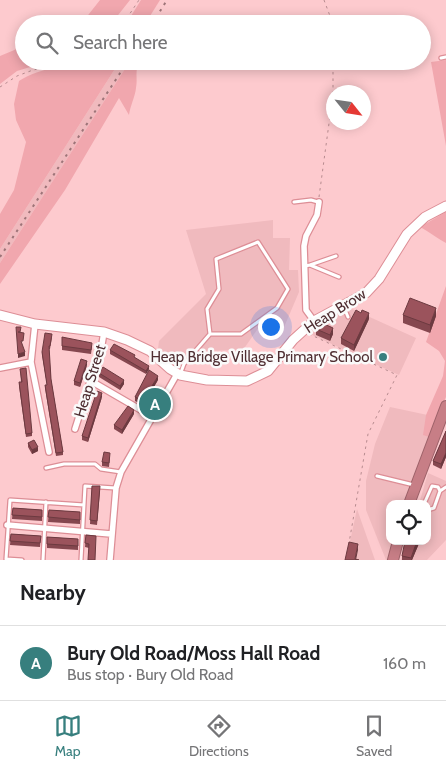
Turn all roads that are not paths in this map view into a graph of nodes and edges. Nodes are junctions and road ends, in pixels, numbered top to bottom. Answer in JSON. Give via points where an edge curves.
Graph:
{"nodes":[{"id":1,"x":446,"y":57,"type":"edge"},
{"id":2,"x":441,"y":58,"type":"dead end"},
{"id":3,"x":294,"y":202,"type":"dead end"},
{"id":4,"x":319,"y":202,"type":"joint"},
{"id":5,"x":446,"y":206,"type":"edge"},
{"id":6,"x":336,"y":256,"type":"dead end"},
{"id":7,"x":307,"y":266,"type":"junction"},
{"id":8,"x":339,"y":277,"type":"dead end"},
{"id":9,"x":343,"y":305,"type":"junction"},
{"id":10,"x":0,"y":315,"type":"edge"},
{"id":11,"x":348,"y":316,"type":"dead end"},
{"id":12,"x":314,"y":321,"type":"junction"},
{"id":13,"x":35,"y":324,"type":"junction"},
{"id":14,"x":104,"y":332,"type":"junction"},
{"id":15,"x":210,"y":334,"type":"junction"},
{"id":16,"x":31,"y":362,"type":"junction"},
{"id":17,"x":0,"y":368,"type":"edge"},
{"id":18,"x":178,"y":375,"type":"junction"},
{"id":19,"x":91,"y":381,"type":"junction"},
{"id":20,"x":446,"y":406,"type":"edge"},
{"id":21,"x":152,"y":416,"type":"junction"},
{"id":22,"x":443,"y":421,"type":"edge"},
{"id":23,"x":74,"y":429,"type":"dead end"},
{"id":24,"x":49,"y":452,"type":"dead end"},
{"id":25,"x":46,"y":468,"type":"dead end"},
{"id":26,"x":121,"y":472,"type":"junction"},
{"id":27,"x":377,"y":476,"type":"dead end"},
{"id":28,"x":415,"y":485,"type":"junction"},
{"id":29,"x":446,"y":486,"type":"edge"},
{"id":30,"x":116,"y":488,"type":"junction"},
{"id":31,"x":440,"y":491,"type":"junction"},
{"id":32,"x":412,"y":500,"type":"edge"},
{"id":33,"x":426,"y":500,"type":"edge"},
{"id":34,"x":46,"y":502,"type":"junction"},
{"id":35,"x":84,"y":505,"type":"junction"},
{"id":36,"x":431,"y":509,"type":"edge"},
{"id":37,"x":8,"y":525,"type":"junction"},
{"id":38,"x":45,"y":528,"type":"junction"},
{"id":39,"x":82,"y":531,"type":"junction"},
{"id":40,"x":112,"y":534,"type":"junction"},
{"id":41,"x":397,"y":545,"type":"edge"},
{"id":42,"x":393,"y":559,"type":"edge"},
{"id":43,"x":22,"y":560,"type":"edge"},
{"id":44,"x":43,"y":560,"type":"edge"},
{"id":45,"x":81,"y":560,"type":"edge"},
{"id":46,"x":110,"y":560,"type":"edge"}],
"edges":[{"from":1,"to":2,"type":"lane"},
{"from":3,"to":4,"type":"lane"},
{"from":4,"to":7,"type":"street","via":[[315,220],[306,236]]},
{"from":5,"to":9,"type":"street","name":"Heap Brow","via":[[407,234],[379,280],[366,294]]},
{"from":6,"to":7,"type":"lane"},
{"from":7,"to":8,"type":"lane"},
{"from":7,"to":12,"type":"street","via":[[306,310]]},
{"from":9,"to":11,"type":"lane"},
{"from":9,"to":12,"type":"street","name":"Heap Brow"},
{"from":10,"to":13,"type":"street"},
{"from":12,"to":18,"type":"street","name":"Heap Brow","via":[[259,377],[232,382]]},
{"from":13,"to":14,"type":"street"},
{"from":13,"to":16,"type":"street"},
{"from":14,"to":18,"type":"street","via":[[150,350]]},
{"from":14,"to":19,"type":"street","name":"Heap Street"},
{"from":15,"to":15,"type":"lane","via":[[241,334],[277,308],[288,289],[258,242],[216,259],[219,288],[207,310]]},
{"from":15,"to":18,"type":"lane"},
{"from":16,"to":17,"type":"street"},
{"from":16,"to":24,"type":"street"},
{"from":18,"to":21,"type":"street"},
{"from":19,"to":21,"type":"street"},
{"from":19,"to":23,"type":"street","name":"Heap Street"},
{"from":20,"to":22,"type":"highway"},
{"from":21,"to":26,"type":"street"},
{"from":22,"to":28,"type":"highway"},
{"from":25,"to":26,"type":"lane","via":[[64,464],[95,464],[101,469]]},
{"from":26,"to":30,"type":"street"},
{"from":27,"to":28,"type":"lane"},
{"from":28,"to":32,"type":"highway"},
{"from":29,"to":31,"type":"lane"},
{"from":30,"to":35,"type":"lane","via":[[85,486]]},
{"from":30,"to":40,"type":"street"},
{"from":31,"to":33,"type":"lane","via":[[432,486]]},
{"from":31,"to":36,"type":"lane"},
{"from":34,"to":35,"type":"lane"},
{"from":34,"to":37,"type":"lane","via":[[10,500]]},
{"from":34,"to":38,"type":"lane"},
{"from":35,"to":39,"type":"lane"},
{"from":37,"to":38,"type":"street"},
{"from":37,"to":43,"type":"lane","via":[[6,559]]},
{"from":38,"to":39,"type":"street"},
{"from":38,"to":44,"type":"lane"},
{"from":39,"to":40,"type":"street"},
{"from":39,"to":45,"type":"lane"},
{"from":40,"to":46,"type":"street"},
{"from":41,"to":42,"type":"highway"}]}
